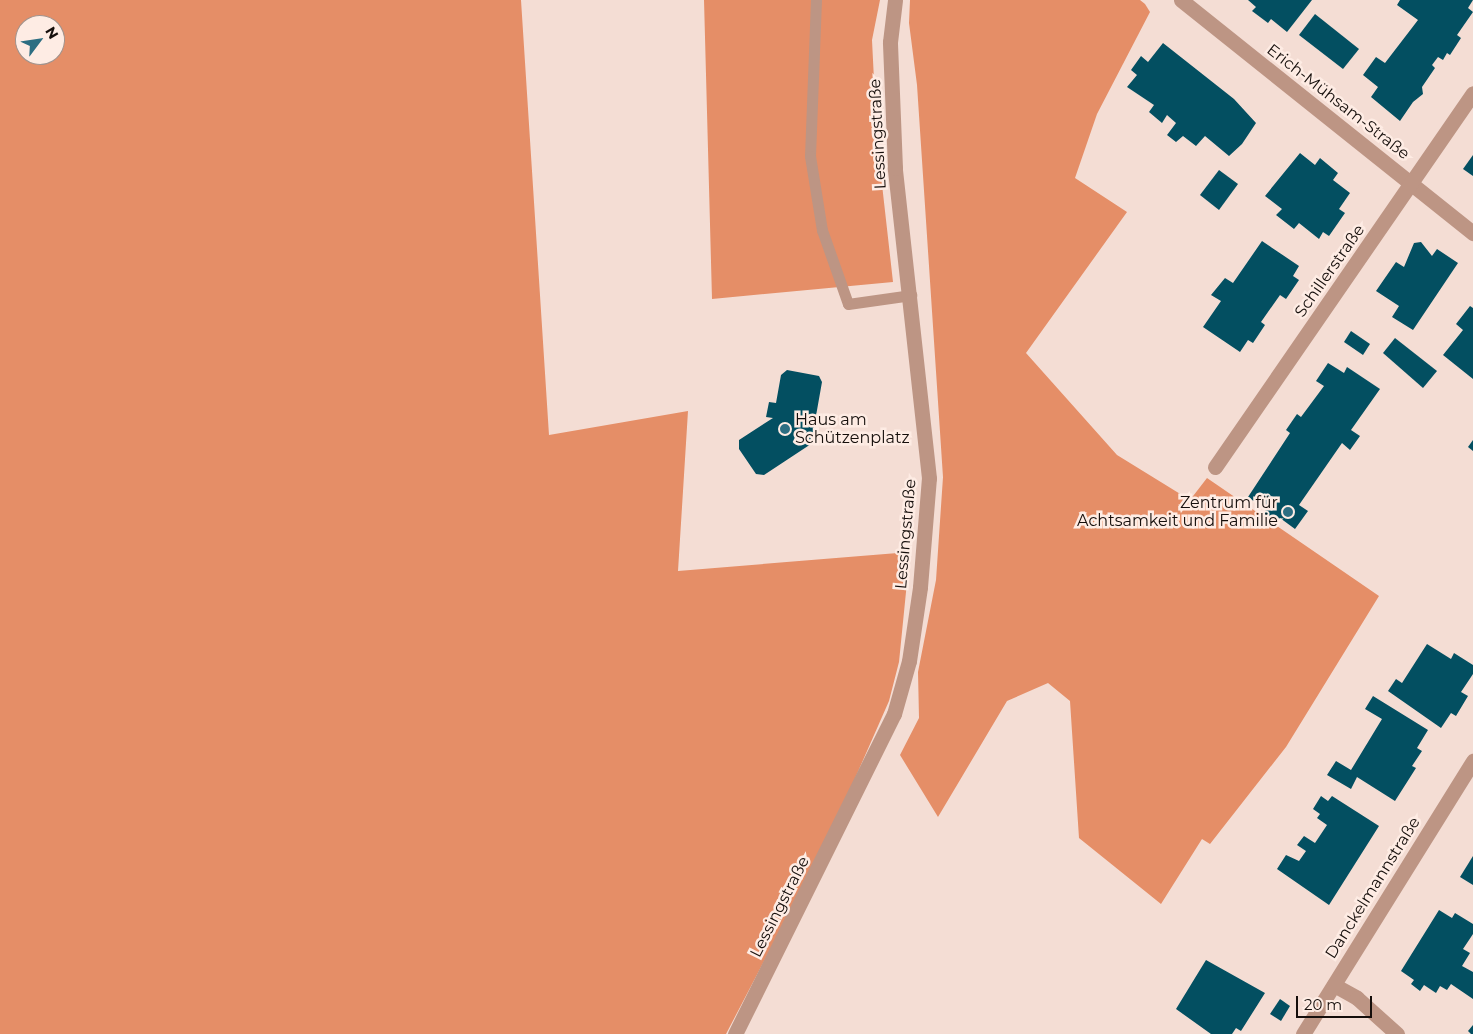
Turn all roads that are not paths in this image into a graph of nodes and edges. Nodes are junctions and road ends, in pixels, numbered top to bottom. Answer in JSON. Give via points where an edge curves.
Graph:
{"nodes":[{"id":1,"x":816,"y":0,"type":"edge"},
{"id":2,"x":895,"y":0,"type":"edge"},
{"id":3,"x":1181,"y":0,"type":"edge"},
{"id":4,"x":1473,"y":93,"type":"edge"},
{"id":5,"x":1411,"y":183,"type":"junction"},
{"id":6,"x":1473,"y":232,"type":"edge"},
{"id":7,"x":911,"y":295,"type":"junction"},
{"id":8,"x":1215,"y":468,"type":"dead end"},
{"id":9,"x":1473,"y":761,"type":"edge"},
{"id":10,"x":1334,"y":985,"type":"junction"},
{"id":11,"x":735,"y":1034,"type":"edge"},
{"id":12,"x":1303,"y":1034,"type":"edge"},
{"id":13,"x":1397,"y":1034,"type":"edge"}],
"edges":[{"from":1,"to":7,"type":"lane","via":[[810,156],[822,230],[848,304]]},
{"from":2,"to":7,"type":"street","name":"Lessingstraße","via":[[890,42],[895,168]]},
{"from":3,"to":5,"type":"street","name":"Erich-Mühsam-Straße"},
{"from":4,"to":5,"type":"street","name":"Schillerstraße"},
{"from":5,"to":6,"type":"street","name":"Erich-Mühsam-Straße"},
{"from":5,"to":8,"type":"street","name":"Schillerstraße"},
{"from":7,"to":11,"type":"street","name":"Lessingstraße","via":[[929,478],[920,587],[909,661],[890,723]]},
{"from":9,"to":10,"type":"street","name":"Danckelmannstraße"},
{"from":10,"to":12,"type":"street","name":"Danckelmannstraße"},
{"from":10,"to":13,"type":"street","via":[[1357,998]]}]}
